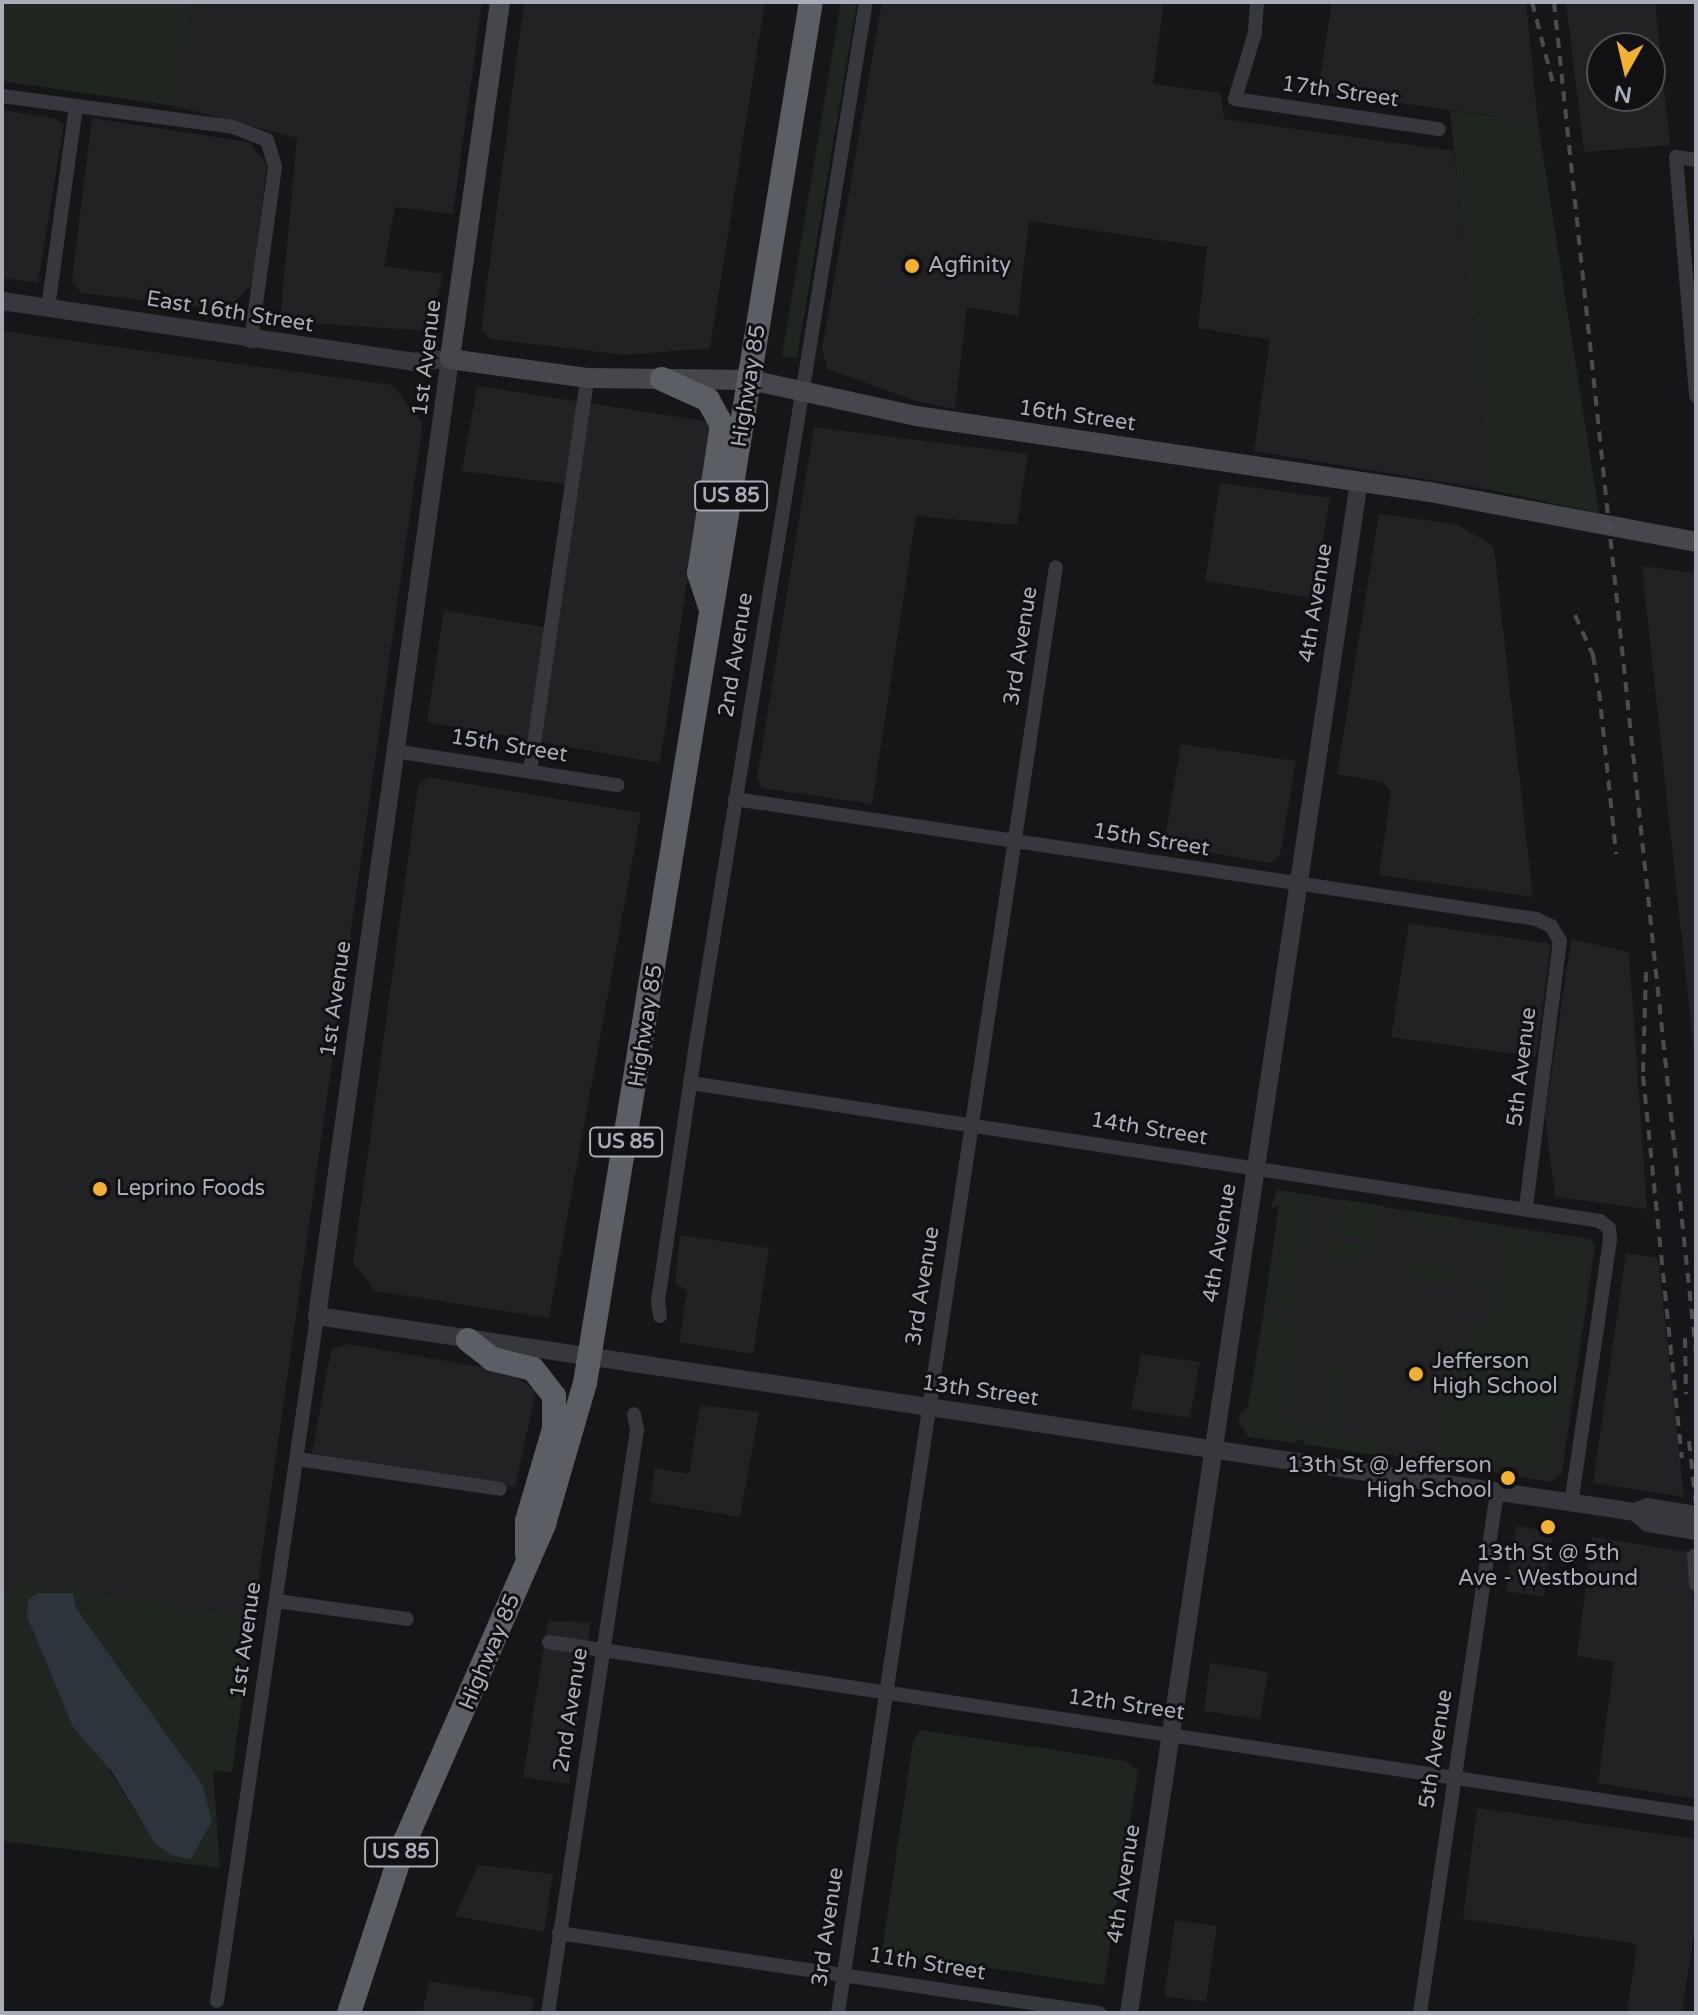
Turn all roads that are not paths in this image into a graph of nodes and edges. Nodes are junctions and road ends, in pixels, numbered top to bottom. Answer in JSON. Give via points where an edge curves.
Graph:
{"nodes":[{"id":1,"x":500,"y":2,"type":"edge"},
{"id":2,"x":811,"y":2,"type":"edge"},
{"id":3,"x":866,"y":2,"type":"edge"},
{"id":4,"x":1257,"y":2,"type":"edge"},
{"id":5,"x":2,"y":96,"type":"edge"},
{"id":6,"x":76,"y":106,"type":"junction"},
{"id":7,"x":1439,"y":129,"type":"dead end"},
{"id":8,"x":1696,"y":160,"type":"edge"},
{"id":9,"x":2,"y":301,"type":"edge"},
{"id":10,"x":48,"y":308,"type":"junction"},
{"id":11,"x":251,"y":341,"type":"junction"},
{"id":12,"x":450,"y":359,"type":"junction"},
{"id":13,"x":587,"y":378,"type":"junction"},
{"id":14,"x":662,"y":379,"type":"junction"},
{"id":15,"x":750,"y":380,"type":"junction"},
{"id":16,"x":801,"y":390,"type":"junction"},
{"id":17,"x":1696,"y":396,"type":"edge"},
{"id":18,"x":1359,"y":481,"type":"junction"},
{"id":19,"x":1696,"y":542,"type":"edge"},
{"id":20,"x":1056,"y":567,"type":"dead end"},
{"id":21,"x":712,"y":612,"type":"junction"},
{"id":22,"x":394,"y":751,"type":"junction"},
{"id":23,"x":530,"y":771,"type":"junction"},
{"id":24,"x":617,"y":785,"type":"dead end"},
{"id":25,"x":735,"y":799,"type":"junction"},
{"id":26,"x":1014,"y":841,"type":"junction"},
{"id":27,"x":1300,"y":884,"type":"junction"},
{"id":28,"x":1555,"y":932,"type":"joint"},
{"id":29,"x":691,"y":1083,"type":"junction"},
{"id":30,"x":970,"y":1124,"type":"junction"},
{"id":31,"x":1257,"y":1167,"type":"junction"},
{"id":32,"x":1526,"y":1208,"type":"junction"},
{"id":33,"x":317,"y":1316,"type":"junction"},
{"id":34,"x":660,"y":1316,"type":"dead end"},
{"id":35,"x":468,"y":1340,"type":"junction"},
{"id":36,"x":589,"y":1358,"type":"junction"},
{"id":37,"x":926,"y":1407,"type":"junction"},
{"id":38,"x":634,"y":1414,"type":"dead end"},
{"id":39,"x":1215,"y":1450,"type":"junction"},
{"id":40,"x":297,"y":1459,"type":"junction"},
{"id":41,"x":500,"y":1489,"type":"dead end"},
{"id":42,"x":1497,"y":1492,"type":"junction"},
{"id":43,"x":1571,"y":1503,"type":"junction"},
{"id":44,"x":1635,"y":1512,"type":"junction"},
{"id":45,"x":1696,"y":1515,"type":"edge"},
{"id":46,"x":1696,"y":1531,"type":"edge"},
{"id":47,"x":1694,"y":1556,"type":"edge"},
{"id":48,"x":528,"y":1565,"type":"junction"},
{"id":49,"x":1696,"y":1584,"type":"edge"},
{"id":50,"x":276,"y":1601,"type":"junction"},
{"id":51,"x":407,"y":1619,"type":"dead end"},
{"id":52,"x":549,"y":1642,"type":"dead end"},
{"id":53,"x":603,"y":1650,"type":"junction"},
{"id":54,"x":883,"y":1691,"type":"junction"},
{"id":55,"x":1172,"y":1734,"type":"junction"},
{"id":56,"x":1454,"y":1777,"type":"junction"},
{"id":57,"x":1696,"y":1814,"type":"edge"},
{"id":58,"x":559,"y":1933,"type":"junction"},
{"id":59,"x":844,"y":1974,"type":"junction"},
{"id":60,"x":217,"y":2001,"type":"dead end"},
{"id":61,"x":349,"y":2013,"type":"edge"},
{"id":62,"x":548,"y":2013,"type":"edge"},
{"id":63,"x":838,"y":2013,"type":"edge"},
{"id":64,"x":1099,"y":2013,"type":"edge"},
{"id":65,"x":1129,"y":2013,"type":"edge"},
{"id":66,"x":1420,"y":2013,"type":"edge"}],
"edges":[{"from":1,"to":12,"type":"main road","name":"1st Avenue"},
{"from":2,"to":15,"type":"highway","name":"Highway 85","number":"US 85"},
{"from":3,"to":16,"type":"street","name":"2nd Avenue"},
{"from":4,"to":7,"type":"street","name":"17th Street","via":[[1255,33],[1235,99]]},
{"from":5,"to":6,"type":"street"},
{"from":6,"to":10,"type":"street"},
{"from":6,"to":11,"type":"street","via":[[233,127],[267,140],[275,167]]},
{"from":8,"to":17,"type":"street","via":[[1676,157]]},
{"from":9,"to":10,"type":"street","name":"East 16th Street"},
{"from":10,"to":11,"type":"street","name":"East 16th Street"},
{"from":11,"to":12,"type":"street","name":"East 16th Street","via":[[413,362]]},
{"from":12,"to":13,"type":"main road","name":"16th Street"},
{"from":12,"to":22,"type":"street","name":"1st Avenue"},
{"from":13,"to":14,"type":"main road","name":"16th Street"},
{"from":13,"to":23,"type":"street"},
{"from":14,"to":15,"type":"main road","name":"16th Street"},
{"from":14,"to":21,"type":"highway","via":[[708,400],[722,425],[699,573]]},
{"from":15,"to":16,"type":"main road","name":"16th Street"},
{"from":15,"to":21,"type":"highway","name":"Highway 85","number":"US 85"},
{"from":16,"to":18,"type":"main road","name":"16th Street","via":[[944,420]]},
{"from":16,"to":25,"type":"street","name":"2nd Avenue"},
{"from":18,"to":19,"type":"main road","name":"16th Street"},
{"from":18,"to":27,"type":"street","name":"4th Avenue"},
{"from":20,"to":26,"type":"street","name":"3rd Avenue"},
{"from":21,"to":36,"type":"highway","name":"Highway 85","number":"US 85"},
{"from":22,"to":23,"type":"street","name":"15th Street"},
{"from":22,"to":33,"type":"street","name":"1st Avenue"},
{"from":23,"to":24,"type":"street","name":"15th Street"},
{"from":25,"to":26,"type":"street","name":"15th Street"},
{"from":25,"to":29,"type":"street","name":"2nd Avenue"},
{"from":26,"to":27,"type":"street","name":"15th Street"},
{"from":26,"to":30,"type":"street","name":"3rd Avenue"},
{"from":27,"to":28,"type":"street","name":"15th Street","via":[[1536,919]]},
{"from":27,"to":31,"type":"street","name":"4th Avenue"},
{"from":28,"to":32,"type":"street","name":"5th Avenue","via":[[1560,941]]},
{"from":29,"to":30,"type":"street","name":"14th Street"},
{"from":29,"to":34,"type":"street","name":"2nd Avenue"},
{"from":30,"to":31,"type":"street","name":"14th Street"},
{"from":30,"to":37,"type":"street","name":"3rd Avenue"},
{"from":31,"to":32,"type":"street","name":"14th Street"},
{"from":31,"to":39,"type":"street","name":"4th Avenue"},
{"from":32,"to":43,"type":"street","name":"14th Street","via":[[1600,1221],[1609,1228]]},
{"from":33,"to":35,"type":"street","name":"13th Street"},
{"from":33,"to":40,"type":"street","name":"1st Avenue"},
{"from":35,"to":36,"type":"street","name":"13th Street"},
{"from":35,"to":48,"type":"highway","via":[[492,1359],[533,1369],[554,1396],[554,1429],[527,1521]]},
{"from":36,"to":37,"type":"street","name":"13th Street"},
{"from":36,"to":48,"type":"highway","name":"Highway 85","number":"US 85","via":[[558,1480]]},
{"from":37,"to":39,"type":"street","name":"13th Street"},
{"from":37,"to":54,"type":"street","name":"3rd Avenue"},
{"from":38,"to":53,"type":"street","name":"2nd Avenue","via":[[637,1430]]},
{"from":39,"to":42,"type":"street","name":"13th Street"},
{"from":39,"to":55,"type":"street","name":"4th Avenue"},
{"from":40,"to":41,"type":"street"},
{"from":40,"to":50,"type":"street","name":"1st Avenue"},
{"from":42,"to":43,"type":"street","name":"13th Street"},
{"from":42,"to":56,"type":"street","name":"5th Avenue"},
{"from":43,"to":44,"type":"street","name":"13th Street"},
{"from":44,"to":45,"type":"street","name":"13th Street","via":[[1647,1507]]},
{"from":44,"to":46,"type":"street","name":"13th Street","via":[[1648,1523]]},
{"from":47,"to":49,"type":"street"},
{"from":48,"to":61,"type":"highway","name":"Highway 85","number":"US 85","via":[[406,1839]]},
{"from":50,"to":51,"type":"street"},
{"from":50,"to":60,"type":"street","name":"1st Avenue"},
{"from":52,"to":53,"type":"street","name":"12th Street"},
{"from":53,"to":54,"type":"street","name":"12th Street"},
{"from":53,"to":58,"type":"street","name":"2nd Avenue"},
{"from":54,"to":55,"type":"street","name":"12th Street"},
{"from":54,"to":59,"type":"street","name":"3rd Avenue"},
{"from":55,"to":56,"type":"street","name":"12th Street"},
{"from":55,"to":65,"type":"street","name":"4th Avenue"},
{"from":56,"to":57,"type":"street","name":"12th Street"},
{"from":56,"to":66,"type":"street","name":"5th Avenue"},
{"from":58,"to":59,"type":"street","name":"11th Street"},
{"from":58,"to":62,"type":"street","name":"2nd Avenue"},
{"from":59,"to":63,"type":"street","name":"3rd Avenue"},
{"from":59,"to":64,"type":"street","name":"11th Street"}]}
